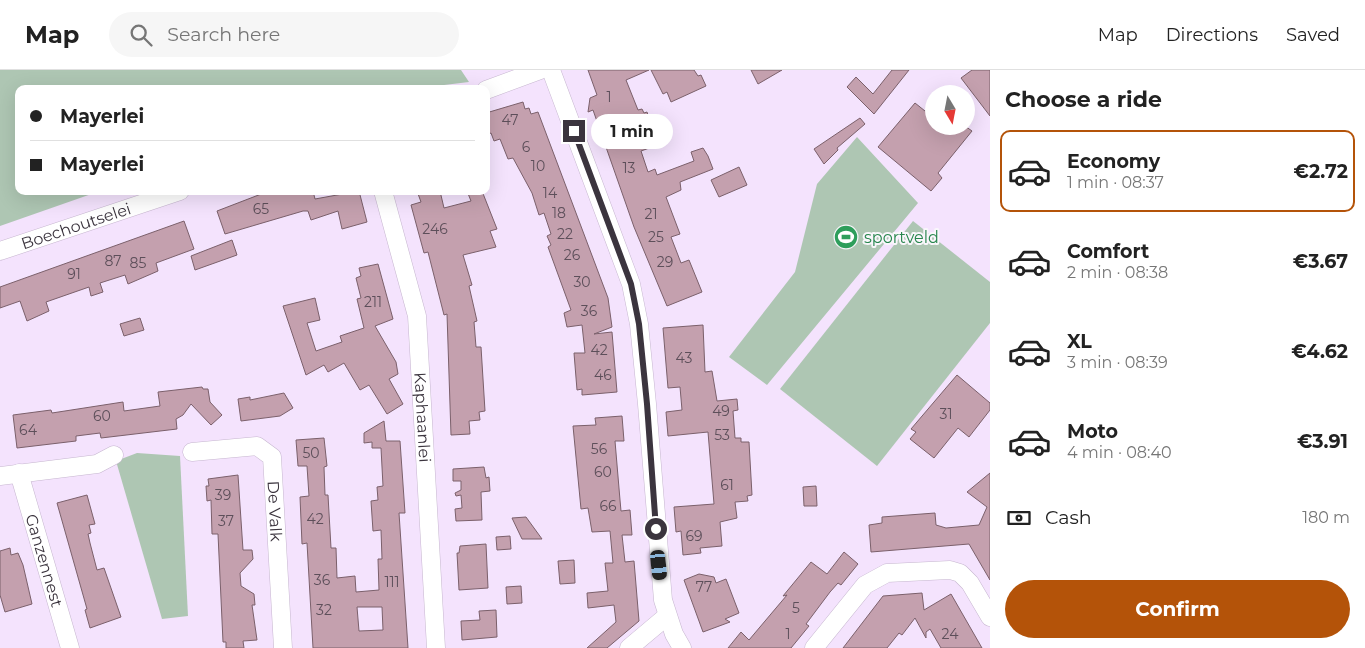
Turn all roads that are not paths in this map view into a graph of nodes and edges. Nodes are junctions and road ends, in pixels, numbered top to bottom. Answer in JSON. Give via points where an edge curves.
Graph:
{"nodes":[{"id":1,"x":540,"y":70,"type":"edge"},
{"id":2,"x":551,"y":70,"type":"edge"},
{"id":3,"x":490,"y":89,"type":"edge"},
{"id":4,"x":168,"y":195,"type":"edge"},
{"id":5,"x":383,"y":195,"type":"edge"},
{"id":6,"x":0,"y":251,"type":"edge"},
{"id":7,"x":192,"y":452,"type":"dead end"},
{"id":8,"x":114,"y":455,"type":"dead end"},
{"id":9,"x":19,"y":473,"type":"junction"},
{"id":10,"x":0,"y":476,"type":"edge"},
{"id":11,"x":667,"y":616,"type":"junction"},
{"id":12,"x":990,"y":617,"type":"edge"},
{"id":13,"x":70,"y":648,"type":"edge"},
{"id":14,"x":283,"y":648,"type":"edge"},
{"id":15,"x":436,"y":648,"type":"edge"},
{"id":16,"x":629,"y":648,"type":"edge"},
{"id":17,"x":682,"y":648,"type":"edge"},
{"id":18,"x":814,"y":648,"type":"edge"}],
"edges":[{"from":1,"to":3,"type":"street"},
{"from":2,"to":11,"type":"street","via":[[631,284],[639,324],[662,600]]},
{"from":4,"to":6,"type":"street","name":"Boechoutselei"},
{"from":5,"to":15,"type":"street","name":"Kaphaanlei","via":[[417,316]]},
{"from":7,"to":14,"type":"street","name":"De Valk","via":[[257,446],[272,457]]},
{"from":8,"to":9,"type":"street","via":[[97,464]]},
{"from":9,"to":10,"type":"street"},
{"from":9,"to":13,"type":"street","name":"Ganzennest"},
{"from":11,"to":16,"type":"street"},
{"from":11,"to":17,"type":"street"},
{"from":12,"to":18,"type":"street","via":[[970,582],[960,573],[950,570],[887,573],[865,585]]}]}
